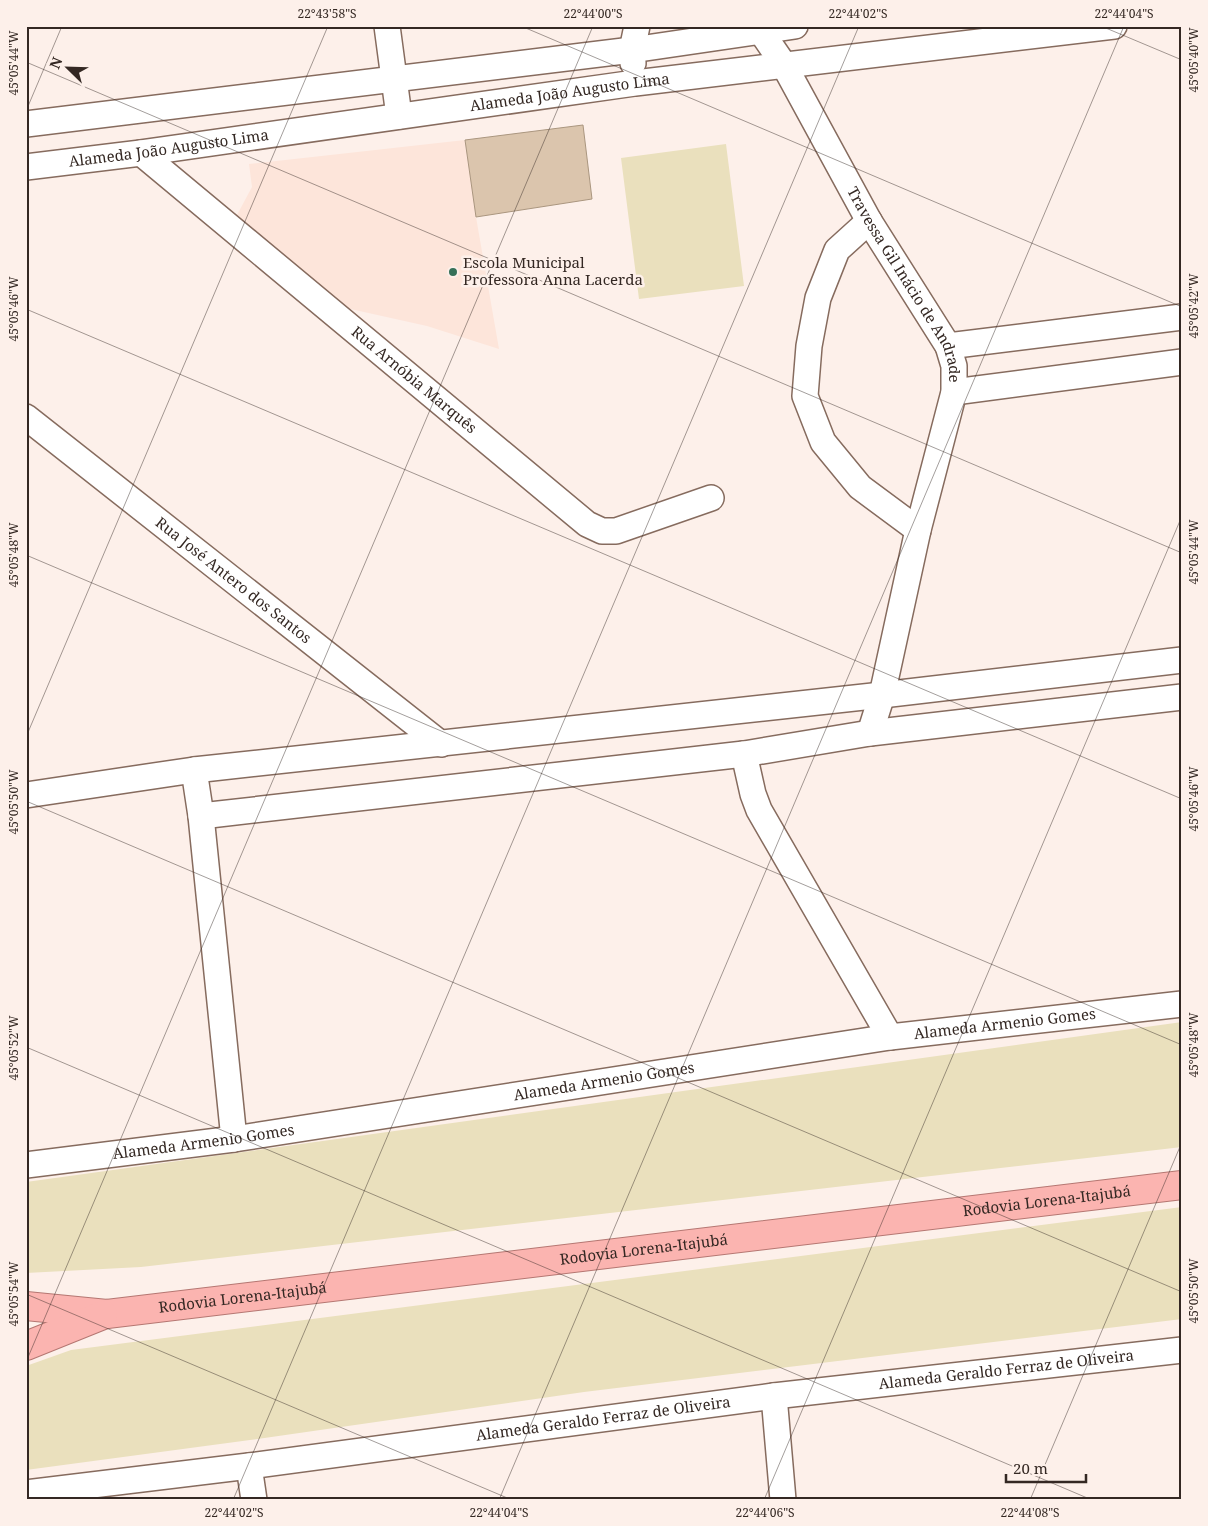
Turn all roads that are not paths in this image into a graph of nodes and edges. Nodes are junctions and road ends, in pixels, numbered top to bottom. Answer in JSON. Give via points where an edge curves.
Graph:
{"nodes":[{"id":1,"x":387,"y":26,"type":"edge"},
{"id":2,"x":795,"y":26,"type":"edge"},
{"id":3,"x":1114,"y":26,"type":"edge"},
{"id":4,"x":760,"y":30,"type":"junction"},
{"id":5,"x":634,"y":38,"type":"edge"},
{"id":6,"x":784,"y":66,"type":"junction"},
{"id":7,"x":394,"y":80,"type":"junction"},
{"id":8,"x":636,"y":83,"type":"junction"},
{"id":9,"x":399,"y":116,"type":"junction"},
{"id":10,"x":26,"y":124,"type":"edge"},
{"id":11,"x":140,"y":153,"type":"junction"},
{"id":12,"x":26,"y":167,"type":"edge"},
{"id":13,"x":869,"y":221,"type":"junction"},
{"id":14,"x":1182,"y":317,"type":"edge"},
{"id":15,"x":948,"y":346,"type":"junction"},
{"id":16,"x":1182,"y":362,"type":"edge"},
{"id":17,"x":954,"y":392,"type":"junction"},
{"id":18,"x":26,"y":417,"type":"edge"},
{"id":19,"x":711,"y":498,"type":"dead end"},
{"id":20,"x":918,"y":530,"type":"junction"},
{"id":21,"x":1182,"y":660,"type":"edge"},
{"id":22,"x":882,"y":695,"type":"junction"},
{"id":23,"x":1182,"y":697,"type":"edge"},
{"id":24,"x":870,"y":733,"type":"junction"},
{"id":25,"x":441,"y":744,"type":"junction"},
{"id":26,"x":744,"y":754,"type":"junction"},
{"id":27,"x":194,"y":770,"type":"junction"},
{"id":28,"x":26,"y":794,"type":"edge"},
{"id":29,"x":201,"y":816,"type":"junction"},
{"id":30,"x":1182,"y":1004,"type":"edge"},
{"id":31,"x":890,"y":1036,"type":"junction"},
{"id":32,"x":234,"y":1139,"type":"junction"},
{"id":33,"x":26,"y":1165,"type":"edge"},
{"id":34,"x":1182,"y":1185,"type":"edge"},
{"id":35,"x":26,"y":1306,"type":"edge"},
{"id":36,"x":107,"y":1314,"type":"junction"},
{"id":37,"x":26,"y":1346,"type":"edge"},
{"id":38,"x":1182,"y":1350,"type":"edge"},
{"id":39,"x":774,"y":1396,"type":"junction"},
{"id":40,"x":249,"y":1466,"type":"junction"},
{"id":41,"x":26,"y":1493,"type":"edge"},
{"id":42,"x":254,"y":1500,"type":"edge"},
{"id":43,"x":783,"y":1500,"type":"edge"}],
"edges":[{"from":1,"to":7,"type":"street"},
{"from":2,"to":4,"type":"street"},
{"from":3,"to":6,"type":"street","name":"Alameda João Augusto Lima"},
{"from":4,"to":5,"type":"street"},
{"from":4,"to":6,"type":"street","name":"Travessa Gil Inácio de Andrade"},
{"from":5,"to":7,"type":"street"},
{"from":5,"to":8,"type":"street"},
{"from":6,"to":8,"type":"street","name":"Alameda João Augusto Lima"},
{"from":6,"to":13,"type":"street","name":"Travessa Gil Inácio de Andrade"},
{"from":7,"to":9,"type":"street"},
{"from":7,"to":10,"type":"street"},
{"from":8,"to":9,"type":"street","name":"Alameda João Augusto Lima"},
{"from":9,"to":11,"type":"street","name":"Alameda João Augusto Lima"},
{"from":11,"to":12,"type":"street","name":"Alameda João Augusto Lima"},
{"from":11,"to":19,"type":"street","name":"Rua Arnóbia Marquês","via":[[586,524],[602,531],[616,531]]},
{"from":13,"to":15,"type":"street","name":"Travessa Gil Inácio de Andrade"},
{"from":13,"to":20,"type":"street","via":[[837,250],[818,298],[808,346],[805,396],[823,442],[860,487]]},
{"from":14,"to":15,"type":"street"},
{"from":15,"to":17,"type":"street","name":"Travessa Gil Inácio de Andrade","via":[[954,366]]},
{"from":16,"to":17,"type":"street"},
{"from":17,"to":20,"type":"street","name":"Travessa Gil Inácio de Andrade"},
{"from":18,"to":25,"type":"street","name":"Rua José Antero dos Santos"},
{"from":20,"to":22,"type":"street","name":"Travessa Gil Inácio de Andrade"},
{"from":21,"to":22,"type":"street"},
{"from":22,"to":24,"type":"street","name":"Travessa Gil Inácio de Andrade"},
{"from":22,"to":25,"type":"street"},
{"from":23,"to":24,"type":"street"},
{"from":24,"to":26,"type":"street"},
{"from":25,"to":27,"type":"street"},
{"from":26,"to":29,"type":"street"},
{"from":26,"to":31,"type":"street","via":[[759,810]]},
{"from":27,"to":28,"type":"street"},
{"from":27,"to":29,"type":"street"},
{"from":29,"to":32,"type":"street"},
{"from":30,"to":31,"type":"street","name":"Alameda Armenio Gomes"},
{"from":31,"to":32,"type":"street","name":"Alameda Armenio Gomes"},
{"from":32,"to":33,"type":"street","name":"Alameda Armenio Gomes"},
{"from":34,"to":36,"type":"highway","name":"Rodovia Lorena-Itajubá"},
{"from":35,"to":36,"type":"highway","name":"Rodovia Lorena-Itajubá"},
{"from":36,"to":37,"type":"highway","name":"Rodovia Lorena-Itajubá"},
{"from":38,"to":39,"type":"street","name":"Alameda Geraldo Ferraz de Oliveira"},
{"from":39,"to":40,"type":"street","name":"Alameda Geraldo Ferraz de Oliveira"},
{"from":39,"to":43,"type":"street"},
{"from":40,"to":41,"type":"street","name":"Alameda Geraldo Ferraz de Oliveira"},
{"from":40,"to":42,"type":"street"}]}
